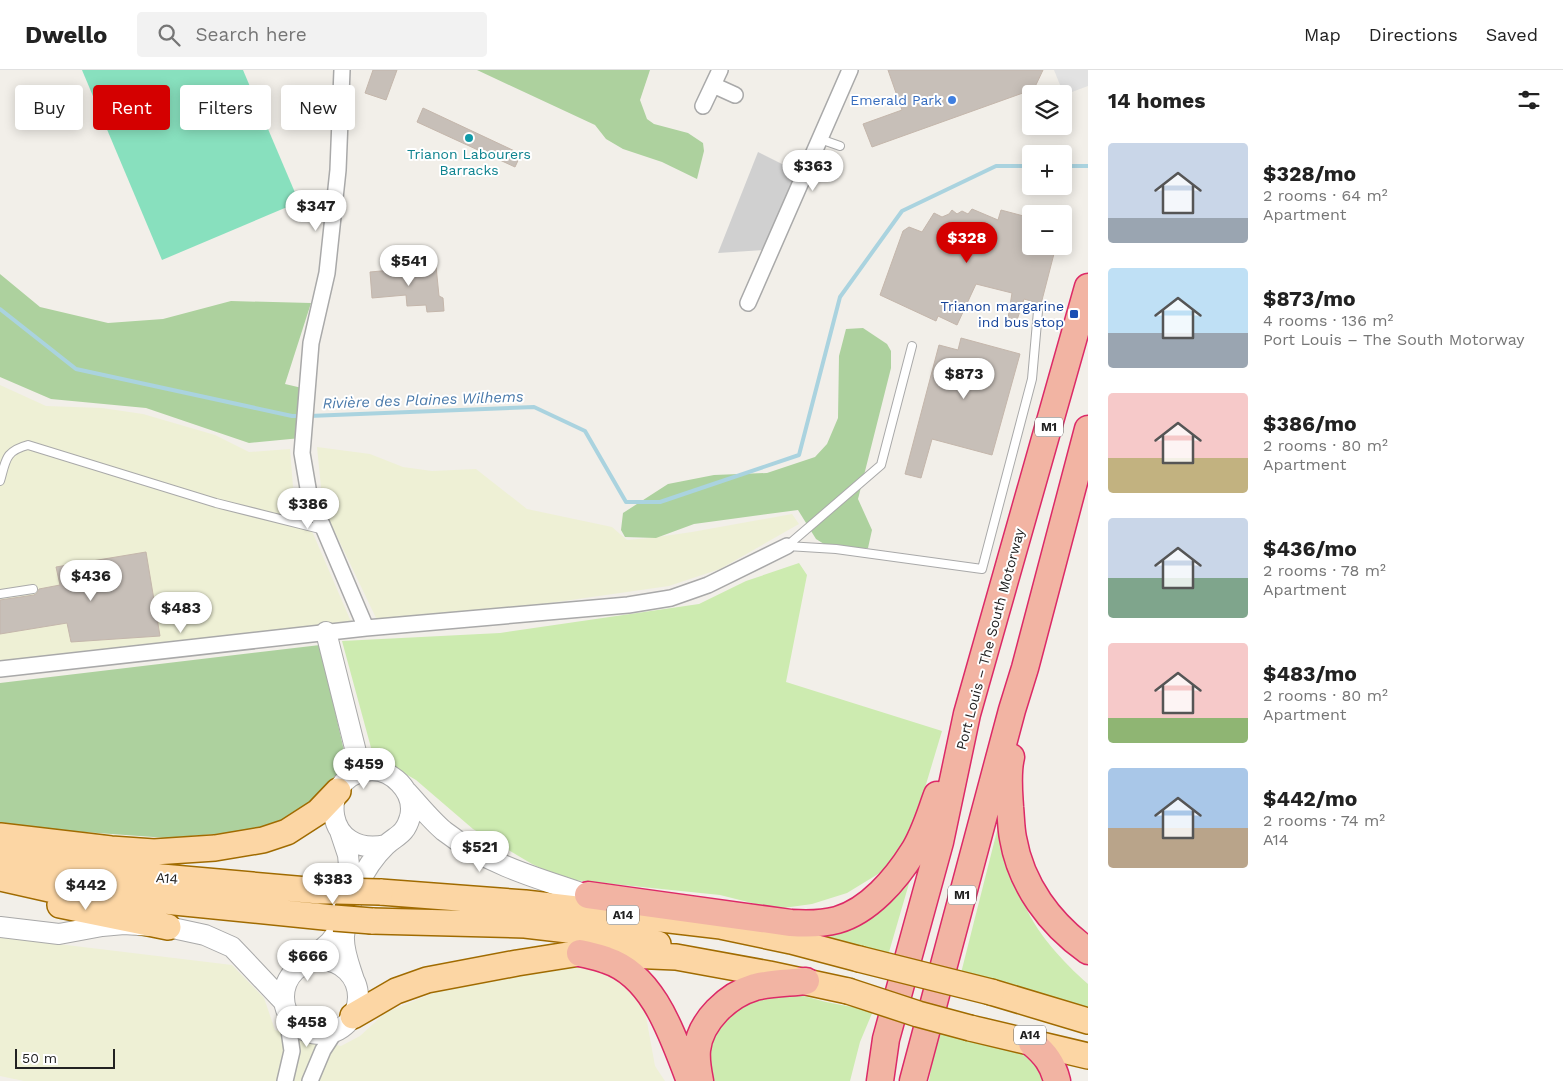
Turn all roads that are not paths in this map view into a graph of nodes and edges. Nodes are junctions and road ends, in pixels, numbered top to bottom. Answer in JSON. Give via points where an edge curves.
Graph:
{"nodes":[{"id":1,"x":342,"y":70,"type":"edge"},
{"id":2,"x":720,"y":70,"type":"edge"},
{"id":3,"x":850,"y":70,"type":"edge"},
{"id":4,"x":713,"y":85,"type":"junction"},
{"id":5,"x":735,"y":95,"type":"dead end"},
{"id":6,"x":703,"y":106,"type":"dead end"},
{"id":7,"x":820,"y":139,"type":"junction"},
{"id":8,"x":840,"y":146,"type":"dead end"},
{"id":9,"x":1088,"y":287,"type":"edge"},
{"id":10,"x":748,"y":303,"type":"dead end"},
{"id":11,"x":1038,"y":311,"type":"dead end"},
{"id":12,"x":912,"y":346,"type":"dead end"},
{"id":13,"x":1088,"y":429,"type":"edge"},
{"id":14,"x":0,"y":481,"type":"edge"},
{"id":15,"x":324,"y":530,"type":"junction"},
{"id":16,"x":787,"y":546,"type":"junction"},
{"id":17,"x":33,"y":589,"type":"dead end"},
{"id":18,"x":0,"y":594,"type":"edge"},
{"id":19,"x":366,"y":628,"type":"junction"},
{"id":20,"x":326,"y":632,"type":"junction"},
{"id":21,"x":1025,"y":668,"type":"junction"},
{"id":22,"x":0,"y":670,"type":"edge"},
{"id":23,"x":967,"y":714,"type":"junction"},
{"id":24,"x":361,"y":772,"type":"junction"},
{"id":25,"x":338,"y":791,"type":"junction"},
{"id":26,"x":407,"y":792,"type":"junction"},
{"id":27,"x":980,"y":829,"type":"junction"},
{"id":28,"x":340,"y":831,"type":"junction"},
{"id":29,"x":0,"y":836,"type":"edge"},
{"id":30,"x":386,"y":845,"type":"junction"},
{"id":31,"x":0,"y":855,"type":"edge"},
{"id":32,"x":0,"y":878,"type":"edge"},
{"id":33,"x":0,"y":893,"type":"edge"},
{"id":34,"x":588,"y":895,"type":"junction"},
{"id":35,"x":525,"y":914,"type":"junction"},
{"id":36,"x":721,"y":926,"type":"junction"},
{"id":37,"x":0,"y":927,"type":"edge"},
{"id":38,"x":168,"y":927,"type":"junction"},
{"id":39,"x":690,"y":950,"type":"junction"},
{"id":40,"x":1088,"y":951,"type":"edge"},
{"id":41,"x":580,"y":953,"type":"junction"},
{"id":42,"x":306,"y":963,"type":"junction"},
{"id":43,"x":769,"y":974,"type":"junction"},
{"id":44,"x":354,"y":980,"type":"junction"},
{"id":45,"x":806,"y":981,"type":"junction"},
{"id":46,"x":849,"y":987,"type":"junction"},
{"id":47,"x":285,"y":1006,"type":"junction"},
{"id":48,"x":1088,"y":1021,"type":"edge"},
{"id":49,"x":345,"y":1023,"type":"junction"},
{"id":50,"x":972,"y":1023,"type":"junction"},
{"id":51,"x":886,"y":1039,"type":"junction"},
{"id":52,"x":1032,"y":1043,"type":"junction"},
{"id":53,"x":1088,"y":1054,"type":"edge"},
{"id":54,"x":285,"y":1081,"type":"edge"},
{"id":55,"x":310,"y":1081,"type":"edge"},
{"id":56,"x":690,"y":1081,"type":"edge"},
{"id":57,"x":700,"y":1081,"type":"edge"},
{"id":58,"x":864,"y":1081,"type":"edge"},
{"id":59,"x":880,"y":1081,"type":"edge"},
{"id":60,"x":913,"y":1081,"type":"edge"},
{"id":61,"x":923,"y":1081,"type":"edge"},
{"id":62,"x":1057,"y":1081,"type":"edge"}],
"edges":[{"from":1,"to":15,"type":"street","via":[[337,180],[326,273],[311,343],[302,453],[309,494]]},
{"from":2,"to":4,"type":"street"},
{"from":3,"to":7,"type":"street"},
{"from":4,"to":5,"type":"street"},
{"from":4,"to":6,"type":"street"},
{"from":7,"to":8,"type":"lane"},
{"from":7,"to":10,"type":"street"},
{"from":9,"to":23,"type":"highway","name":"Port Louis – The South Motorway","number":"M1"},
{"from":11,"to":16,"type":"lane","via":[[1032,379],[982,569],[836,549]]},
{"from":12,"to":16,"type":"lane","via":[[881,464]]},
{"from":13,"to":21,"type":"highway","number":"M1"},
{"from":14,"to":15,"type":"lane","via":[[6,460],[15,449],[28,445],[216,503]]},
{"from":15,"to":19,"type":"street"},
{"from":16,"to":19,"type":"street","via":[[708,585],[671,598],[600,608]]},
{"from":17,"to":18,"type":"lane"},
{"from":19,"to":20,"type":"street"},
{"from":20,"to":22,"type":"street"},
{"from":20,"to":24,"type":"street"},
{"from":21,"to":27,"type":"highway","number":"M1"},
{"from":21,"to":40,"type":"highway","via":[[1024,701],[1009,765],[1013,839],[1024,876],[1044,910],[1070,938]]},
{"from":23,"to":34,"type":"highway","via":[[914,851],[891,882],[861,909],[837,920],[807,924]]},
{"from":23,"to":51,"type":"highway","name":"Port Louis – The South Motorway","number":"M1","via":[[940,842]]},
{"from":24,"to":25,"type":"street","via":[[343,783]]},
{"from":24,"to":26,"type":"street","via":[[378,771],[390,775]]},
{"from":25,"to":28,"type":"street","via":[[333,806]]},
{"from":25,"to":29,"type":"main road","via":[[318,812],[287,832],[263,840],[215,848],[154,852]]},
{"from":26,"to":30,"type":"street","via":[[410,817],[397,838]]},
{"from":26,"to":34,"type":"street","via":[[443,831],[460,842],[499,864]]},
{"from":27,"to":60,"type":"highway","number":"M1"},
{"from":27,"to":61,"type":"highway","via":[[977,864],[948,963]]},
{"from":28,"to":30,"type":"street","via":[[361,846]]},
{"from":28,"to":42,"type":"street","via":[[348,855],[350,876],[336,934]]},
{"from":30,"to":44,"type":"street","via":[[363,874],[350,904],[344,937]]},
{"from":31,"to":35,"type":"main road","name":"A14","bridge":true,"via":[[71,869],[319,891],[380,892]]},
{"from":32,"to":35,"type":"main road","name":"A14","bridge":true,"via":[[54,890],[372,921]]},
{"from":33,"to":38,"type":"main road"},
{"from":34,"to":36,"type":"main road"},
{"from":35,"to":36,"type":"main road","number":"A14"},
{"from":35,"to":39,"type":"main road","number":"A14"},
{"from":36,"to":48,"type":"main road","number":"A14","bridge":true,"via":[[991,992]]},
{"from":37,"to":38,"type":"street","via":[[59,934],[124,924]]},
{"from":38,"to":47,"type":"street","via":[[205,935],[232,948]]},
{"from":39,"to":43,"type":"main road"},
{"from":39,"to":46,"type":"main road","number":"A14"},
{"from":41,"to":43,"type":"main road","via":[[676,957]]},
{"from":41,"to":49,"type":"main road","via":[[427,980],[396,991]]},
{"from":41,"to":56,"type":"highway","via":[[608,960],[642,985],[659,1009]]},
{"from":42,"to":44,"type":"street","via":[[324,960],[336,963]]},
{"from":42,"to":47,"type":"street","via":[[290,975],[285,986]]},
{"from":43,"to":45,"type":"main road"},
{"from":44,"to":49,"type":"street","via":[[357,1005]]},
{"from":45,"to":46,"type":"main road"},
{"from":45,"to":57,"type":"highway","via":[[755,987],[739,994],[717,1011],[701,1033],[697,1049]]},
{"from":46,"to":50,"type":"main road","bridge":true,"via":[[918,1014]]},
{"from":47,"to":49,"type":"street","via":[[296,1024],[311,1033],[323,1034]]},
{"from":47,"to":54,"type":"street","via":[[292,1051]]},
{"from":49,"to":55,"type":"street","via":[[323,1050]]},
{"from":50,"to":52,"type":"main road"},
{"from":50,"to":53,"type":"main road","number":"A14"},
{"from":51,"to":58,"type":"highway","via":[[877,1062]]},
{"from":51,"to":59,"type":"highway","name":"Port Louis – The South Motorway","number":"M1"},
{"from":52,"to":53,"type":"main road"},
{"from":52,"to":62,"type":"highway","via":[[1051,1062]]}]}
